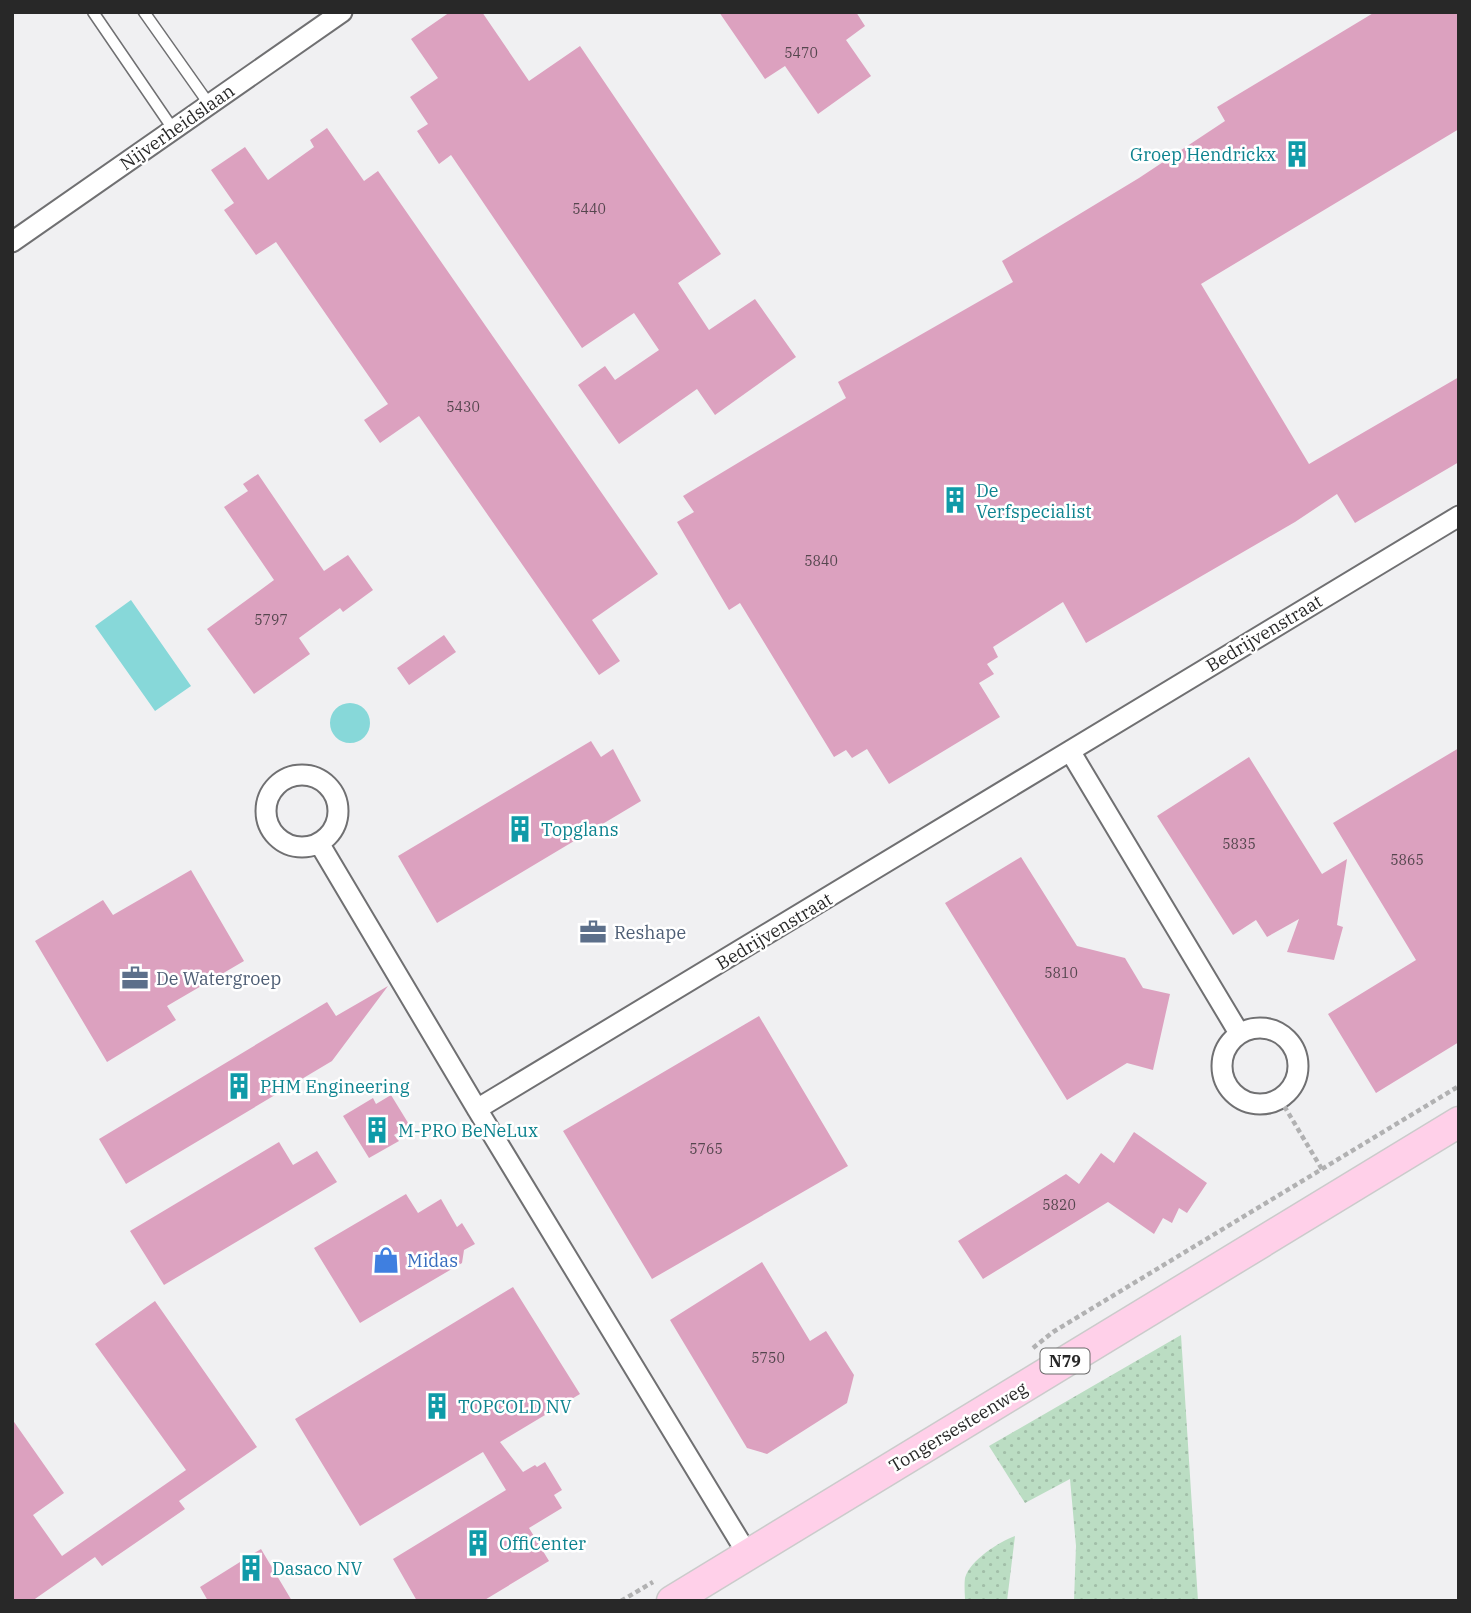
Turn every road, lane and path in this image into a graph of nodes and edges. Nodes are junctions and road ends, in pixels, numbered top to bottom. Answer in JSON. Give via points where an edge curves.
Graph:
{"nodes":[{"id":1,"x":93,"y":12,"type":"edge"},
{"id":2,"x":144,"y":12,"type":"edge"},
{"id":3,"x":342,"y":12,"type":"edge"},
{"id":4,"x":209,"y":104,"type":"junction"},
{"id":5,"x":173,"y":129,"type":"junction"},
{"id":6,"x":12,"y":242,"type":"edge"},
{"id":7,"x":1459,"y":516,"type":"edge"},
{"id":8,"x":1070,"y":751,"type":"junction"},
{"id":9,"x":319,"y":842,"type":"dead end"},
{"id":10,"x":1239,"y":1033,"type":"junction"},
{"id":11,"x":1280,"y":1099,"type":"junction"},
{"id":12,"x":477,"y":1109,"type":"junction"},
{"id":13,"x":1459,"y":1122,"type":"edge"},
{"id":14,"x":1338,"y":1195,"type":"junction"},
{"id":15,"x":748,"y":1555,"type":"junction"},
{"id":16,"x":672,"y":1601,"type":"edge"}],
"edges":[{"from":1,"to":5,"type":"lane"},
{"from":2,"to":4,"type":"lane"},
{"from":3,"to":4,"type":"street","name":"Nijverheidslaan"},
{"from":4,"to":5,"type":"street","name":"Nijverheidslaan"},
{"from":5,"to":6,"type":"street","name":"Nijverheidslaan"},
{"from":7,"to":8,"type":"street","name":"Bedrijvenstraat"},
{"from":8,"to":10,"type":"street"},
{"from":8,"to":12,"type":"street","name":"Bedrijvenstraat"},
{"from":9,"to":12,"type":"street"},
{"from":10,"to":11,"type":"street","via":[[1227,1045],[1221,1061],[1223,1079],[1232,1093],[1246,1102],[1264,1105]]},
{"from":10,"to":11,"type":"street","via":[[1256,1027],[1273,1029],[1288,1039],[1297,1054],[1298,1071],[1292,1087]]},
{"from":11,"to":14,"type":"path"},
{"from":12,"to":15,"type":"street"},
{"from":13,"to":14,"type":"main road","name":"Tongersesteenweg","number":"N79"},
{"from":14,"to":15,"type":"main road","name":"Tongersesteenweg","number":"N79"},
{"from":15,"to":16,"type":"main road","name":"Tongersesteenweg","number":"N79"}]}
